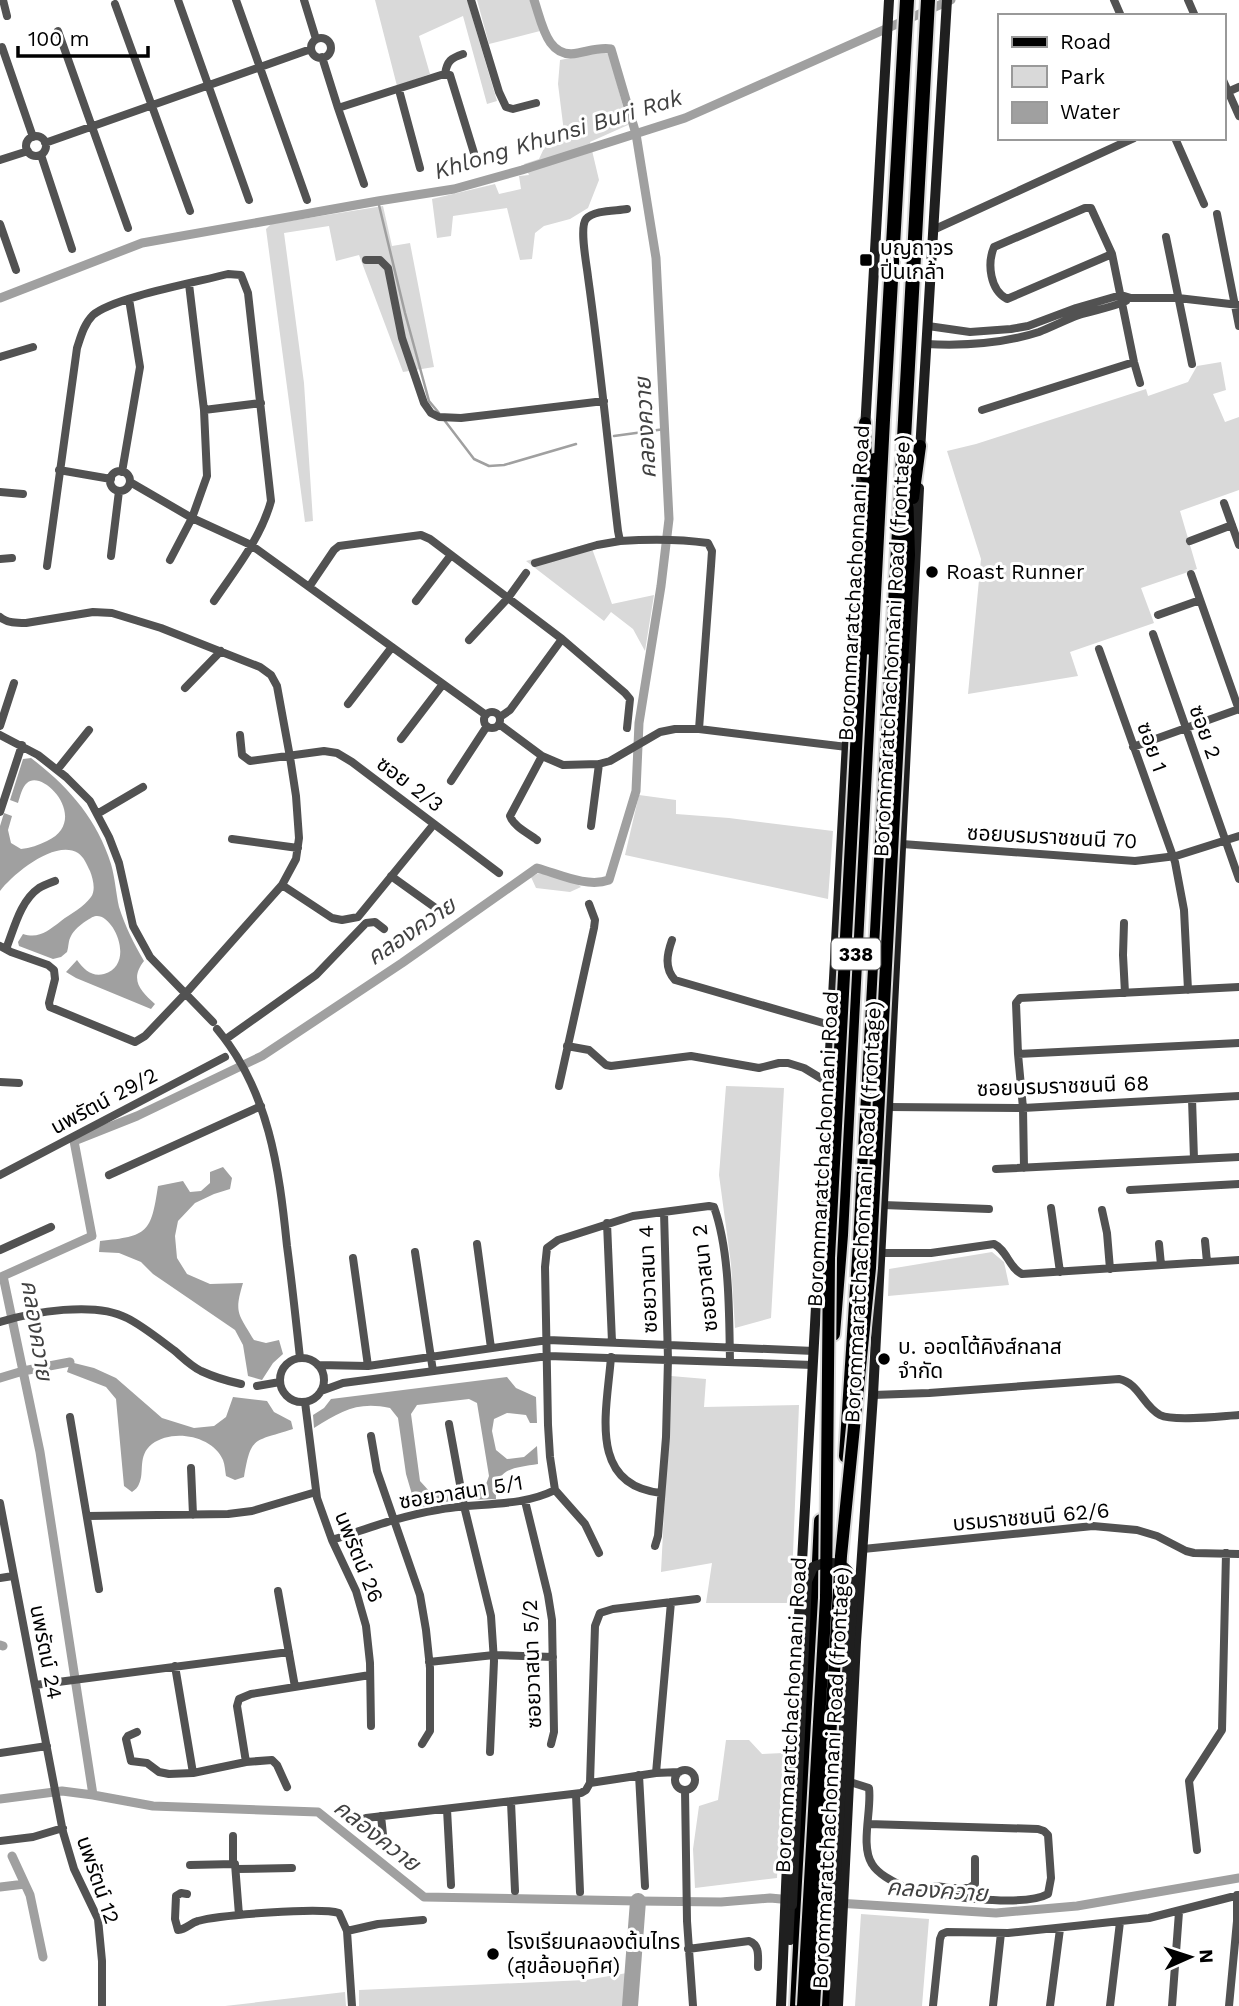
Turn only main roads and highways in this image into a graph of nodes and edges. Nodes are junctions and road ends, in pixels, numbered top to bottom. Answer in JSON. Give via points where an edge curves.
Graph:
{"nodes":[{"id":1,"x":889,"y":0,"type":"edge"},
{"id":2,"x":928,"y":0,"type":"edge"},
{"id":3,"x":907,"y":5,"type":"edge"},
{"id":4,"x":947,"y":6,"type":"edge"},
{"id":5,"x":883,"y":420,"type":"junction"},
{"id":6,"x":865,"y":423,"type":"junction"},
{"id":7,"x":904,"y":426,"type":"junction"},
{"id":8,"x":920,"y":446,"type":"junction"},
{"id":9,"x":867,"y":536,"type":"junction"},
{"id":10,"x":909,"y":555,"type":"junction"},
{"id":11,"x":793,"y":1905,"type":"junction"},
{"id":12,"x":835,"y":1909,"type":"junction"},
{"id":13,"x":782,"y":2006,"type":"edge"},
{"id":14,"x":797,"y":2006,"type":"edge"},
{"id":15,"x":803,"y":2006,"type":"edge"},
{"id":16,"x":814,"y":2006,"type":"edge"},
{"id":17,"x":822,"y":2006,"type":"edge"},
{"id":18,"x":830,"y":2006,"type":"edge"},
{"id":19,"x":838,"y":2006,"type":"edge"}],
"edges":[{"from":1,"to":6,"type":"main road","name":"Borommaratchachonnani Road (frontage)","number":"338"},
{"from":2,"to":7,"type":"highway","name":"Borommaratchachonnani Road","number":"338"},
{"from":3,"to":5,"type":"highway","name":"Borommaratchachonnani Road","number":"338"},
{"from":4,"to":8,"type":"main road","name":"Borommaratchachonnani Road (frontage)","number":"338"},
{"from":5,"to":9,"type":"main road","number":"338"},
{"from":5,"to":11,"type":"highway","name":"Borommaratchachonnani Road","number":"338","via":[[803,1879]]},
{"from":6,"to":9,"type":"main road"},
{"from":6,"to":11,"type":"main road","name":"Borommaratchachonnani Road (frontage)","number":"338","via":[[785,1877]]},
{"from":7,"to":10,"type":"main road","number":"338"},
{"from":7,"to":12,"type":"highway","name":"Borommaratchachonnani Road","number":"338","via":[[847,1436],[828,1881]]},
{"from":8,"to":10,"type":"main road"},
{"from":8,"to":12,"type":"main road","name":"Borommaratchachonnani Road (frontage)","number":"338","via":[[845,1882]]},
{"from":9,"to":15,"type":"main road","number":"338","bridge":true,"via":[[830,1233],[826,1598]]},
{"from":10,"to":16,"type":"main road","number":"338","bridge":true,"via":[[871,1257],[841,1556]]},
{"from":11,"to":12,"type":"main road","bridge":true,"via":[[807,1581],[813,1567],[828,1562],[850,1573],[854,1589]]},
{"from":11,"to":13,"type":"main road"},
{"from":11,"to":14,"type":"highway","name":"Borommaratchachonnani Road","number":"338"},
{"from":12,"to":17,"type":"highway","name":"Borommaratchachonnani Road","number":"338"},
{"from":12,"to":18,"type":"main road"},
{"from":12,"to":19,"type":"main road","name":"Borommaratchachonnani Road (frontage)","number":"338"}]}
